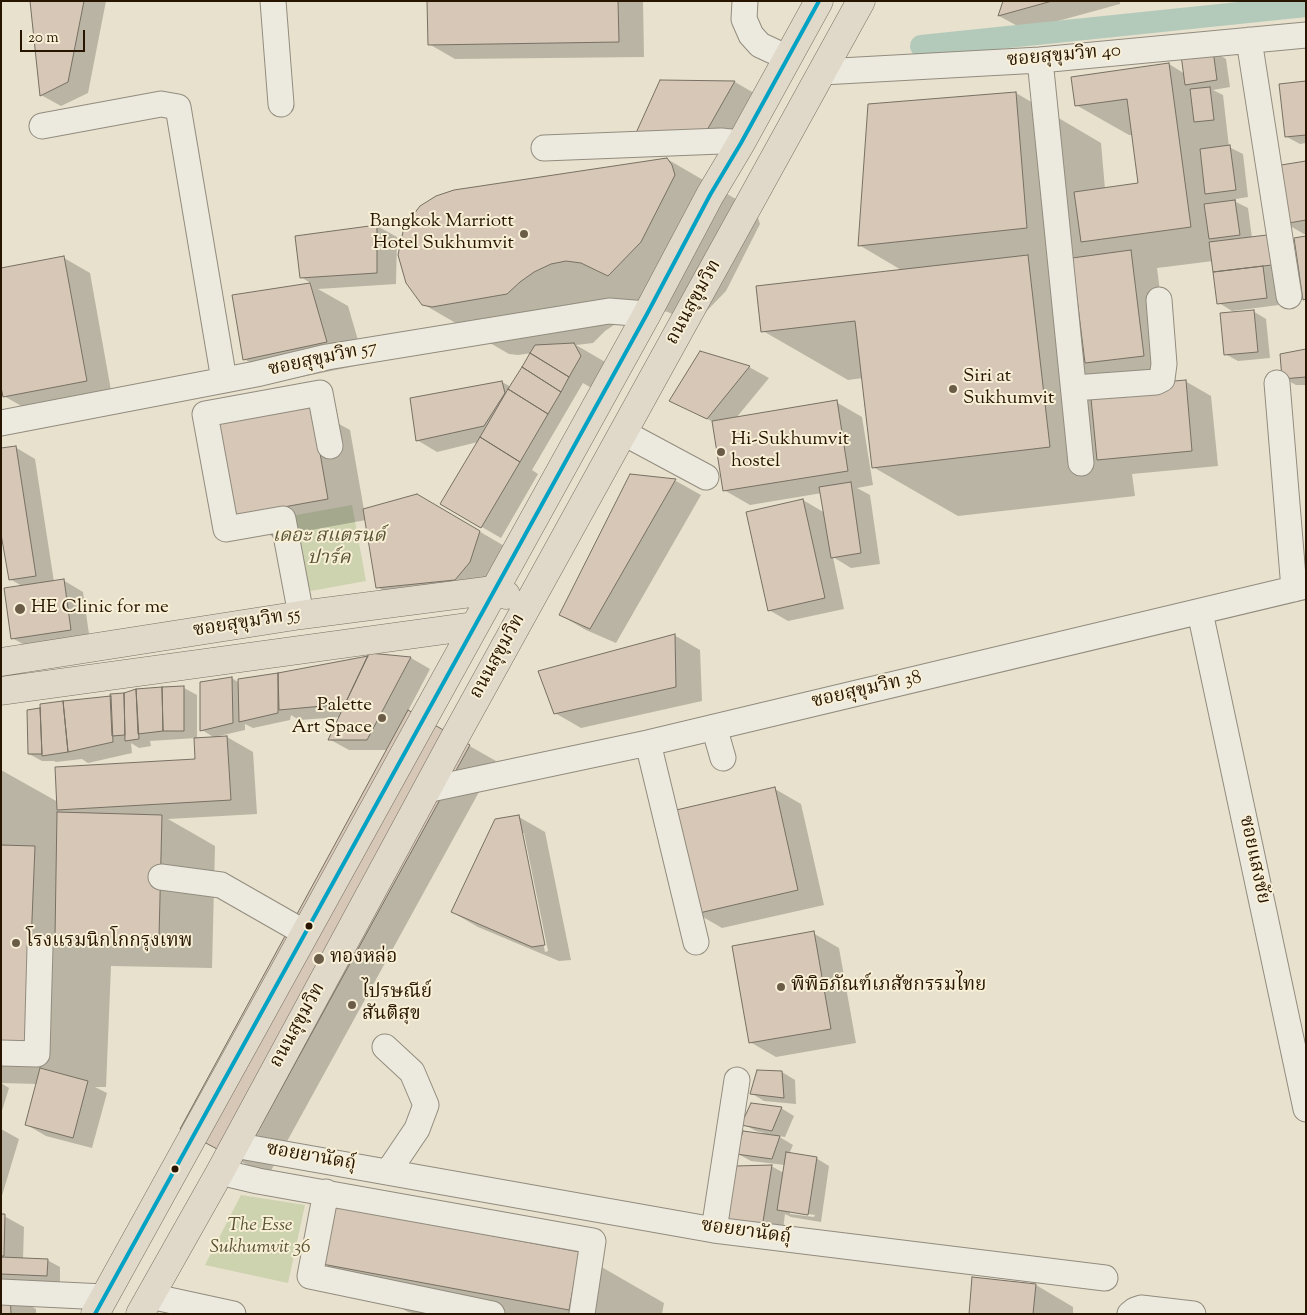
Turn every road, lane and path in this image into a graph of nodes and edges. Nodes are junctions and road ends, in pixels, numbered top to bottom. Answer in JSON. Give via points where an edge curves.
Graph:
{"nodes":[{"id":1,"x":273,"y":1,"type":"edge"},
{"id":2,"x":745,"y":1,"type":"edge"},
{"id":3,"x":819,"y":1,"type":"edge"},
{"id":4,"x":861,"y":1,"type":"edge"},
{"id":5,"x":1306,"y":35,"type":"edge"},
{"id":6,"x":1249,"y":40,"type":"junction"},
{"id":7,"x":788,"y":58,"type":"junction"},
{"id":8,"x":1040,"y":60,"type":"junction"},
{"id":9,"x":822,"y":72,"type":"junction"},
{"id":10,"x":281,"y":104,"type":"dead end"},
{"id":11,"x":42,"y":126,"type":"dead end"},
{"id":12,"x":741,"y":142,"type":"junction"},
{"id":13,"x":544,"y":148,"type":"dead end"},
{"id":14,"x":1289,"y":296,"type":"dead end"},
{"id":15,"x":1159,"y":300,"type":"dead end"},
{"id":16,"x":647,"y":314,"type":"junction"},
{"id":17,"x":300,"y":364,"type":"junction"},
{"id":18,"x":224,"y":380,"type":"junction"},
{"id":19,"x":1277,"y":383,"type":"dead end"},
{"id":20,"x":1074,"y":388,"type":"junction"},
{"id":21,"x":304,"y":396,"type":"junction"},
{"id":22,"x":1,"y":422,"type":"edge"},
{"id":23,"x":624,"y":433,"type":"junction"},
{"id":24,"x":330,"y":446,"type":"dead end"},
{"id":25,"x":1081,"y":463,"type":"dead end"},
{"id":26,"x":706,"y":477,"type":"dead end"},
{"id":27,"x":1300,"y":588,"type":"edge"},
{"id":28,"x":494,"y":590,"type":"junction"},
{"id":29,"x":528,"y":604,"type":"junction"},
{"id":30,"x":1200,"y":612,"type":"junction"},
{"id":31,"x":301,"y":615,"type":"junction"},
{"id":32,"x":474,"y":626,"type":"junction"},
{"id":33,"x":505,"y":645,"type":"junction"},
{"id":34,"x":1,"y":662,"type":"edge"},
{"id":35,"x":1,"y":691,"type":"edge"},
{"id":36,"x":714,"y":727,"type":"junction"},
{"id":37,"x":648,"y":743,"type":"junction"},
{"id":38,"x":723,"y":758,"type":"dead end"},
{"id":39,"x":426,"y":790,"type":"junction"},
{"id":40,"x":161,"y":877,"type":"dead end"},
{"id":41,"x":305,"y":933,"type":"junction"},
{"id":42,"x":696,"y":942,"type":"dead end"},
{"id":43,"x":40,"y":947,"type":"dead end"},
{"id":44,"x":385,"y":1047,"type":"dead end"},
{"id":45,"x":1,"y":1052,"type":"edge"},
{"id":46,"x":737,"y":1080,"type":"dead end"},
{"id":47,"x":1306,"y":1110,"type":"edge"},
{"id":48,"x":234,"y":1144,"type":"junction"},
{"id":49,"x":220,"y":1172,"type":"junction"},
{"id":50,"x":388,"y":1172,"type":"junction"},
{"id":51,"x":326,"y":1192,"type":"junction"},
{"id":52,"x":714,"y":1230,"type":"junction"},
{"id":53,"x":1105,"y":1278,"type":"dead end"},
{"id":54,"x":1,"y":1292,"type":"edge"},
{"id":55,"x":99,"y":1305,"type":"edge"},
{"id":56,"x":145,"y":1305,"type":"edge"},
{"id":57,"x":233,"y":1314,"type":"edge"},
{"id":58,"x":492,"y":1314,"type":"edge"},
{"id":59,"x":582,"y":1314,"type":"edge"},
{"id":60,"x":1130,"y":1314,"type":"edge"},
{"id":61,"x":1193,"y":1314,"type":"edge"}],
"edges":[{"from":1,"to":10,"type":"street"},
{"from":2,"to":7,"type":"street","via":[[744,19],[751,35],[760,44]]},
{"from":3,"to":7,"type":"main road","name":"ถนนสุขุมวิท"},
{"from":4,"to":9,"type":"main road","name":"ถนนสุขุมวิท"},
{"from":5,"to":6,"type":"street","name":"ซอยสุขุมวิท 40"},
{"from":6,"to":8,"type":"street","name":"ซอยสุขุมวิท 40"},
{"from":6,"to":14,"type":"street"},
{"from":7,"to":9,"type":"main road"},
{"from":7,"to":12,"type":"main road","name":"ถนนสุขุมวิท"},
{"from":8,"to":9,"type":"street","name":"ซอยสุขุมวิท 40"},
{"from":8,"to":20,"type":"street"},
{"from":9,"to":23,"type":"main road","name":"ถนนสุขุมวิท"},
{"from":11,"to":18,"type":"street","via":[[161,104],[178,107]]},
{"from":12,"to":13,"type":"street"},
{"from":12,"to":16,"type":"main road","name":"ถนนสุขุมวิท"},
{"from":15,"to":20,"type":"street","via":[[1164,364],[1162,380]]},
{"from":16,"to":17,"type":"street","name":"ซอยสุขุมวิท 57","via":[[609,311]]},
{"from":16,"to":28,"type":"main road","name":"ถนนสุขุมวิท"},
{"from":17,"to":18,"type":"street","name":"ซอยสุขุมวิท 57"},
{"from":17,"to":21,"type":"street"},
{"from":18,"to":22,"type":"street","name":"ซอยสุขุมวิท 57"},
{"from":19,"to":27,"type":"street"},
{"from":20,"to":25,"type":"street"},
{"from":21,"to":24,"type":"street","via":[[320,393]]},
{"from":21,"to":31,"type":"street","via":[[205,414],[226,529],[283,519]]},
{"from":23,"to":26,"type":"street"},
{"from":23,"to":29,"type":"main road","name":"ถนนสุขุมวิท"},
{"from":27,"to":30,"type":"street","name":"ซอยสุขุมวิท 38"},
{"from":28,"to":29,"type":"main road"},
{"from":28,"to":31,"type":"main road","name":"ซอยสุขุมวิท 55"},
{"from":28,"to":32,"type":"main road","name":"ถนนสุขุมวิท"},
{"from":29,"to":33,"type":"main road","name":"ถนนสุขุมวิท"},
{"from":30,"to":36,"type":"street","name":"ซอยสุขุมวิท 38"},
{"from":30,"to":47,"type":"street","name":"ซอยแสงชัย"},
{"from":31,"to":34,"type":"main road","name":"ซอยสุขุมวิท 55"},
{"from":32,"to":33,"type":"main road"},
{"from":32,"to":35,"type":"main road","name":"ซอยสุขุมวิท 55"},
{"from":32,"to":41,"type":"main road","name":"ถนนสุขุมวิท"},
{"from":33,"to":39,"type":"main road","name":"ถนนสุขุมวิท"},
{"from":36,"to":37,"type":"street","name":"ซอยสุขุมวิท 38"},
{"from":36,"to":38,"type":"street"},
{"from":37,"to":39,"type":"street","name":"ซอยสุขุมวิท 38"},
{"from":37,"to":42,"type":"street"},
{"from":39,"to":48,"type":"main road","name":"ถนนสุขุมวิท"},
{"from":40,"to":41,"type":"street","via":[[221,885]]},
{"from":41,"to":55,"type":"main road","name":"ถนนสุขุมวิท"},
{"from":43,"to":45,"type":"street","via":[[37,1054]]},
{"from":44,"to":50,"type":"street","via":[[412,1072],[426,1106],[417,1129]]},
{"from":46,"to":52,"type":"street"},
{"from":48,"to":49,"type":"main road","name":"ถนนสุขุมวิท"},
{"from":48,"to":50,"type":"street","name":"ซอยยานัดถุ์"},
{"from":49,"to":51,"type":"street"},
{"from":49,"to":56,"type":"main road","name":"ถนนสุขุมวิท"},
{"from":50,"to":52,"type":"street","name":"ซอยยานัดถุ์"},
{"from":51,"to":58,"type":"street","via":[[310,1276]]},
{"from":51,"to":59,"type":"street","via":[[593,1241]]},
{"from":52,"to":53,"type":"street","name":"ซอยยานัดถุ์"},
{"from":54,"to":55,"type":"street"},
{"from":56,"to":57,"type":"street"},
{"from":60,"to":61,"type":"street","via":[[1141,1308]]}]}
